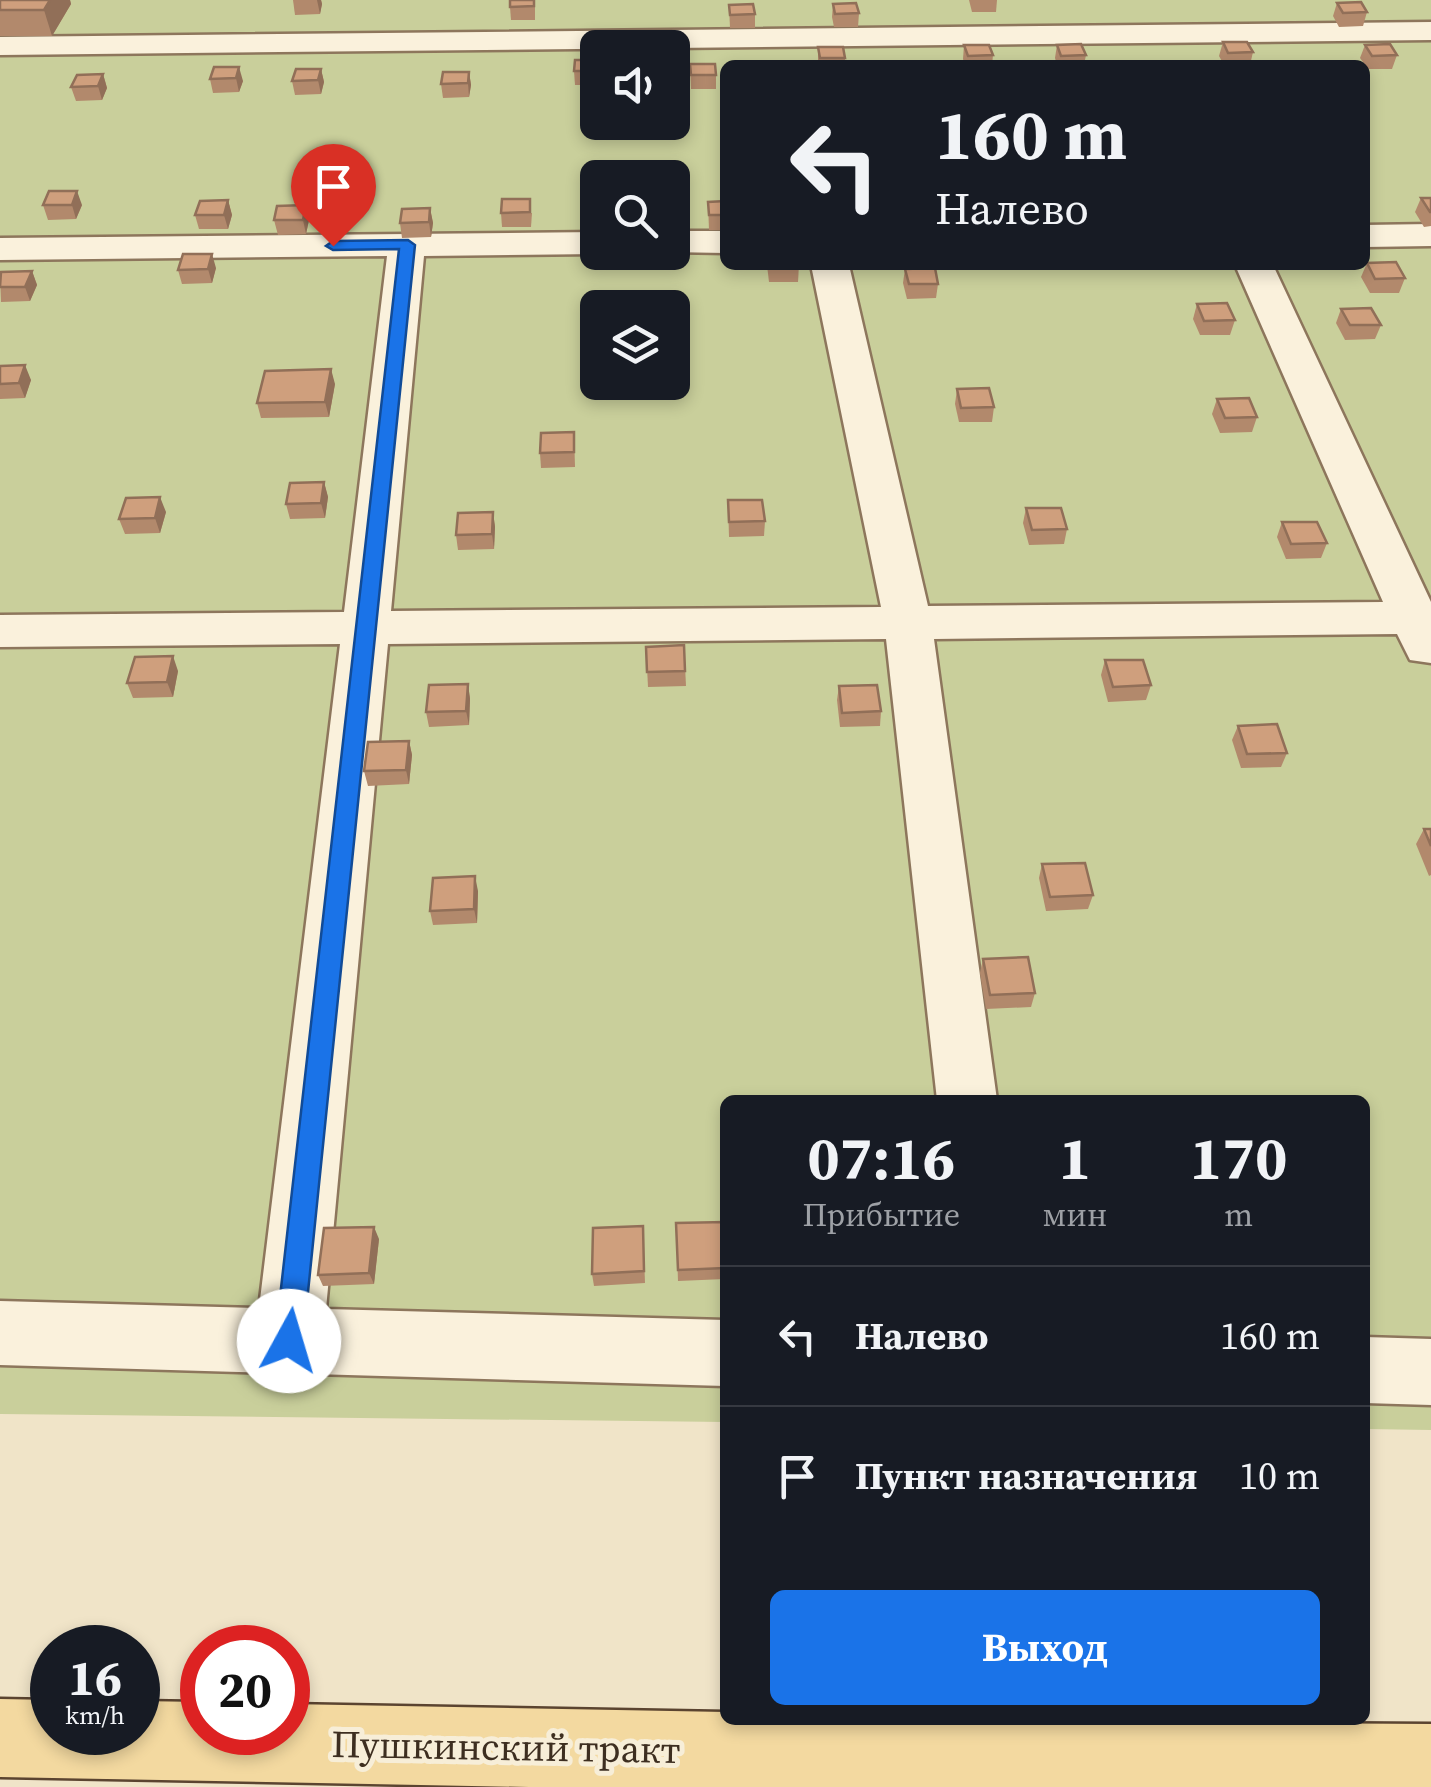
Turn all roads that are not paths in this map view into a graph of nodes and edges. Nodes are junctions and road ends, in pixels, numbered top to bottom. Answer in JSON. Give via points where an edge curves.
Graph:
{"nodes":[{"id":1,"x":648,"y":0,"type":"edge"},
{"id":2,"x":654,"y":30,"type":"edge"},
{"id":3,"x":1431,"y":31,"type":"edge"},
{"id":4,"x":580,"y":37,"type":"edge"},
{"id":5,"x":690,"y":39,"type":"edge"},
{"id":6,"x":0,"y":46,"type":"edge"},
{"id":7,"x":1431,"y":235,"type":"edge"},
{"id":8,"x":1370,"y":236,"type":"edge"},
{"id":9,"x":690,"y":242,"type":"edge"},
{"id":10,"x":720,"y":242,"type":"edge"},
{"id":11,"x":580,"y":243,"type":"edge"},
{"id":12,"x":408,"y":245,"type":"junction"},
{"id":13,"x":0,"y":248,"type":"edge"},
{"id":14,"x":831,"y":270,"type":"edge"},
{"id":15,"x":1256,"y":270,"type":"edge"},
{"id":16,"x":908,"y":623,"type":"junction"},
{"id":17,"x":368,"y":628,"type":"junction"},
{"id":18,"x":1425,"y":630,"type":"edge"},
{"id":19,"x":0,"y":631,"type":"edge"},
{"id":20,"x":967,"y":1095,"type":"edge"},
{"id":21,"x":0,"y":1333,"type":"edge"},
{"id":22,"x":289,"y":1341,"type":"junction"},
{"id":23,"x":720,"y":1352,"type":"edge"},
{"id":24,"x":1370,"y":1370,"type":"edge"},
{"id":25,"x":1431,"y":1372,"type":"edge"},
{"id":26,"x":0,"y":1738,"type":"edge"},
{"id":27,"x":1431,"y":1764,"type":"edge"},
{"id":28,"x":1073,"y":1772,"type":"edge"}],
"edges":[{"from":1,"to":2,"type":"lane"},
{"from":3,"to":5,"type":"lane"},
{"from":4,"to":6,"type":"lane","via":[[260,29]]},
{"from":7,"to":8,"type":"lane"},
{"from":9,"to":10,"type":"lane"},
{"from":11,"to":12,"type":"lane"},
{"from":12,"to":13,"type":"lane"},
{"from":12,"to":17,"type":"lane"},
{"from":14,"to":16,"type":"lane"},
{"from":15,"to":18,"type":"lane"},
{"from":16,"to":17,"type":"lane"},
{"from":16,"to":18,"type":"lane"},
{"from":16,"to":20,"type":"lane"},
{"from":17,"to":19,"type":"lane"},
{"from":17,"to":22,"type":"lane"},
{"from":21,"to":22,"type":"lane"},
{"from":22,"to":23,"type":"lane"},
{"from":24,"to":25,"type":"lane"},
{"from":26,"to":28,"type":"main road","name":"Пушкинский тракт"},
{"from":27,"to":28,"type":"main road","name":"Пушкинский тракт"}]}
